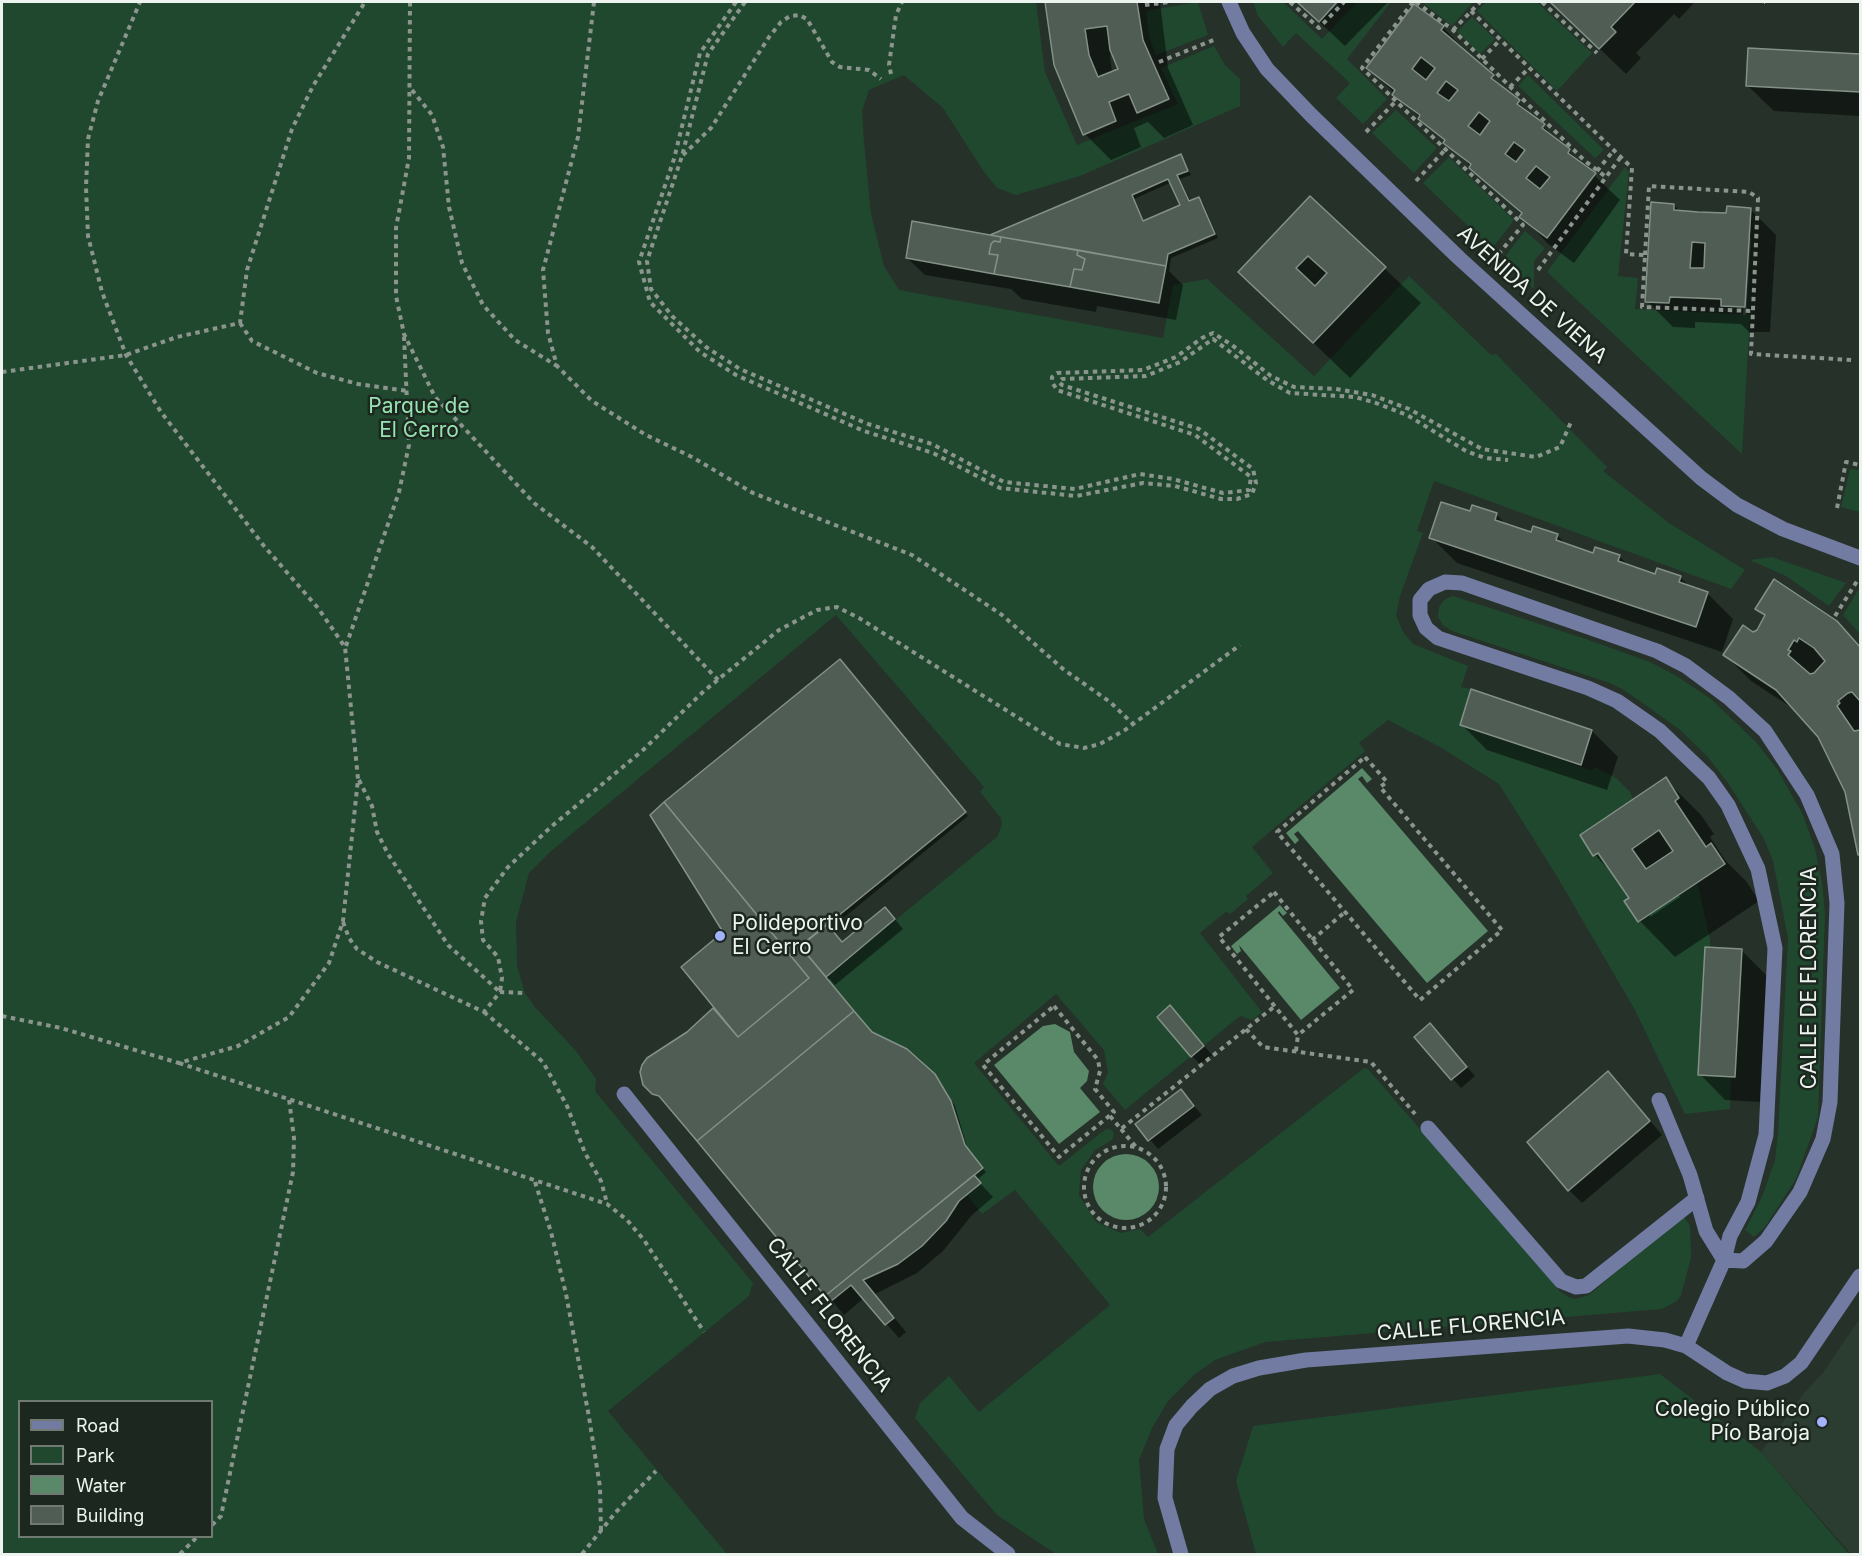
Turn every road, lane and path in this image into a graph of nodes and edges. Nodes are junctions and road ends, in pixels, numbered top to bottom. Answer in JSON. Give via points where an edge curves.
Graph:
{"nodes":[{"id":1,"x":140,"y":2,"type":"edge"},
{"id":2,"x":365,"y":2,"type":"edge"},
{"id":3,"x":410,"y":2,"type":"edge"},
{"id":4,"x":594,"y":2,"type":"edge"},
{"id":5,"x":736,"y":2,"type":"edge"},
{"id":6,"x":746,"y":2,"type":"edge"},
{"id":7,"x":902,"y":2,"type":"edge"},
{"id":8,"x":1170,"y":2,"type":"edge"},
{"id":9,"x":1228,"y":2,"type":"edge"},
{"id":10,"x":1290,"y":2,"type":"edge"},
{"id":11,"x":1344,"y":2,"type":"edge"},
{"id":12,"x":1415,"y":2,"type":"edge"},
{"id":13,"x":1480,"y":2,"type":"edge"},
{"id":14,"x":1542,"y":2,"type":"edge"},
{"id":15,"x":1145,"y":5,"type":"dead end"},
{"id":16,"x":1471,"y":11,"type":"junction"},
{"id":17,"x":1453,"y":30,"type":"junction"},
{"id":18,"x":1216,"y":39,"type":"dead end"},
{"id":19,"x":1500,"y":40,"type":"junction"},
{"id":20,"x":1597,"y":53,"type":"dead end"},
{"id":21,"x":1482,"y":59,"type":"junction"},
{"id":22,"x":1159,"y":62,"type":"dead end"},
{"id":23,"x":1528,"y":69,"type":"junction"},
{"id":24,"x":891,"y":74,"type":"dead end"},
{"id":25,"x":881,"y":79,"type":"dead end"},
{"id":26,"x":1510,"y":87,"type":"junction"},
{"id":27,"x":411,"y":89,"type":"junction"},
{"id":28,"x":1395,"y":102,"type":"junction"},
{"id":29,"x":1366,"y":132,"type":"dead end"},
{"id":30,"x":1613,"y":151,"type":"junction"},
{"id":31,"x":1444,"y":152,"type":"junction"},
{"id":32,"x":682,"y":156,"type":"junction"},
{"id":33,"x":1620,"y":158,"type":"junction"},
{"id":34,"x":1598,"y":171,"type":"junction"},
{"id":35,"x":1606,"y":177,"type":"junction"},
{"id":36,"x":1416,"y":181,"type":"dead end"},
{"id":37,"x":1645,"y":255,"type":"junction"},
{"id":38,"x":1496,"y":257,"type":"dead end"},
{"id":39,"x":1538,"y":270,"type":"dead end"},
{"id":40,"x":1752,"y":311,"type":"junction"},
{"id":41,"x":240,"y":322,"type":"junction"},
{"id":42,"x":404,"y":334,"type":"junction"},
{"id":43,"x":126,"y":356,"type":"junction"},
{"id":44,"x":1852,"y":360,"type":"dead end"},
{"id":45,"x":556,"y":366,"type":"junction"},
{"id":46,"x":2,"y":372,"type":"edge"},
{"id":47,"x":408,"y":391,"type":"junction"},
{"id":48,"x":1571,"y":422,"type":"dead end"},
{"id":49,"x":1509,"y":460,"type":"dead end"},
{"id":50,"x":1860,"y":465,"type":"edge"},
{"id":51,"x":1837,"y":508,"type":"dead end"},
{"id":52,"x":1860,"y":558,"type":"edge"},
{"id":53,"x":1859,"y":578,"type":"dead end"},
{"id":54,"x":1834,"y":616,"type":"dead end"},
{"id":55,"x":1240,"y":645,"type":"dead end"},
{"id":56,"x":345,"y":647,"type":"junction"},
{"id":57,"x":718,"y":680,"type":"junction"},
{"id":58,"x":1133,"y":724,"type":"junction"},
{"id":59,"x":358,"y":779,"type":"junction"},
{"id":60,"x":1345,"y":912,"type":"junction"},
{"id":61,"x":343,"y":921,"type":"junction"},
{"id":62,"x":1312,"y":940,"type":"junction"},
{"id":63,"x":500,"y":992,"type":"junction"},
{"id":64,"x":525,"y":993,"type":"dead end"},
{"id":65,"x":1275,"y":1006,"type":"junction"},
{"id":66,"x":484,"y":1012,"type":"junction"},
{"id":67,"x":2,"y":1016,"type":"edge"},
{"id":68,"x":1246,"y":1029,"type":"junction"},
{"id":69,"x":1298,"y":1035,"type":"junction"},
{"id":70,"x":1296,"y":1051,"type":"junction"},
{"id":71,"x":178,"y":1063,"type":"junction"},
{"id":72,"x":624,"y":1094,"type":"dead end"},
{"id":73,"x":289,"y":1099,"type":"junction"},
{"id":74,"x":1659,"y":1100,"type":"dead end"},
{"id":75,"x":1110,"y":1116,"type":"junction"},
{"id":76,"x":1428,"y":1128,"type":"joint"},
{"id":77,"x":1121,"y":1129,"type":"junction"},
{"id":78,"x":1136,"y":1148,"type":"junction"},
{"id":79,"x":535,"y":1181,"type":"junction"},
{"id":80,"x":1697,"y":1198,"type":"junction"},
{"id":81,"x":607,"y":1204,"type":"junction"},
{"id":82,"x":1724,"y":1260,"type":"junction"},
{"id":83,"x":1860,"y":1276,"type":"edge"},
{"id":84,"x":704,"y":1332,"type":"dead end"},
{"id":85,"x":1686,"y":1346,"type":"junction"},
{"id":86,"x":656,"y":1471,"type":"dead end"},
{"id":87,"x":213,"y":1524,"type":"edge"},
{"id":88,"x":601,"y":1531,"type":"junction"},
{"id":89,"x":196,"y":1538,"type":"edge"},
{"id":90,"x":180,"y":1554,"type":"edge"},
{"id":91,"x":582,"y":1554,"type":"edge"},
{"id":92,"x":1008,"y":1554,"type":"edge"},
{"id":93,"x":1181,"y":1554,"type":"edge"}],
"edges":[{"from":1,"to":43,"type":"path","via":[[98,101],[88,139],[86,187],[88,236],[102,292]]},
{"from":2,"to":41,"type":"path","via":[[313,86],[292,129],[247,270]]},
{"from":3,"to":27,"type":"path"},
{"from":4,"to":45,"type":"path","via":[[578,137],[543,270],[548,333]]},
{"from":5,"to":49,"type":"path","via":[[700,53],[674,159],[639,261],[650,302],[700,352],[736,375],[864,431],[933,453],[1000,489],[1076,496],[1143,483],[1175,486],[1221,499],[1237,498],[1252,494],[1256,483],[1254,469],[1199,429],[1059,382],[1146,376],[1180,362],[1214,339],[1290,393],[1355,397],[1376,403],[1407,415],[1466,451]]},
{"from":6,"to":32,"type":"path","via":[[708,54]]},
{"from":7,"to":24,"type":"path","via":[[896,15]]},
{"from":8,"to":15,"type":"path"},
{"from":9,"to":52,"type":"street","name":"AVENIDA DE VIENA","via":[[1267,69],[1311,116],[1459,258],[1701,478],[1737,505],[1783,529]]},
{"from":10,"to":11,"type":"path","via":[[1319,28]]},
{"from":12,"to":17,"type":"path"},
{"from":12,"to":28,"type":"path","via":[[1362,68]]},
{"from":13,"to":16,"type":"path"},
{"from":14,"to":20,"type":"path"},
{"from":16,"to":17,"type":"path"},
{"from":16,"to":19,"type":"path"},
{"from":17,"to":21,"type":"path"},
{"from":18,"to":22,"type":"path"},
{"from":19,"to":21,"type":"path"},
{"from":19,"to":23,"type":"path"},
{"from":21,"to":26,"type":"path"},
{"from":23,"to":26,"type":"path"},
{"from":23,"to":30,"type":"path"},
{"from":25,"to":32,"type":"path","via":[[869,70],[840,67],[832,62],[807,19],[790,16],[769,37],[711,128]]},
{"from":26,"to":34,"type":"path"},
{"from":27,"to":42,"type":"path","via":[[409,158],[396,228],[396,296]]},
{"from":27,"to":45,"type":"path","via":[[432,114],[443,147],[449,207],[462,263],[483,305],[515,340]]},
{"from":28,"to":29,"type":"path"},
{"from":28,"to":31,"type":"path"},
{"from":30,"to":33,"type":"path"},
{"from":30,"to":34,"type":"path"},
{"from":31,"to":36,"type":"path"},
{"from":31,"to":38,"type":"path","via":[[1523,225]]},
{"from":32,"to":48,"type":"path","via":[[647,261],[651,289],[672,316],[706,347],[740,369],[868,424],[932,444],[1004,482],[1075,489],[1140,474],[1223,493],[1249,490],[1251,477],[1195,435],[1057,390],[1052,382],[1057,373],[1143,370],[1176,357],[1213,333],[1271,376],[1294,387],[1372,395],[1409,409],[1482,449],[1536,457],[1560,447]]},
{"from":33,"to":35,"type":"path"},
{"from":33,"to":37,"type":"path","via":[[1632,168],[1626,254]]},
{"from":34,"to":35,"type":"path"},
{"from":35,"to":39,"type":"path"},
{"from":37,"to":40,"type":"path","via":[[1641,307]]},
{"from":37,"to":40,"type":"path","via":[[1649,186],[1749,192],[1758,198]]},
{"from":40,"to":44,"type":"path","via":[[1751,354]]},
{"from":41,"to":43,"type":"path","via":[[177,336]]},
{"from":41,"to":47,"type":"path","via":[[252,341],[317,373]]},
{"from":42,"to":47,"type":"path"},
{"from":42,"to":57,"type":"path","via":[[435,397],[534,503],[592,547]]},
{"from":43,"to":46,"type":"path"},
{"from":43,"to":56,"type":"path","via":[[191,454],[318,608]]},
{"from":45,"to":58,"type":"path","via":[[592,401],[753,493],[912,555],[1002,615]]},
{"from":47,"to":56,"type":"path","via":[[409,445],[399,492]]},
{"from":50,"to":51,"type":"path","via":[[1846,462]]},
{"from":53,"to":54,"type":"path"},
{"from":55,"to":58,"type":"path"},
{"from":56,"to":59,"type":"path"},
{"from":57,"to":58,"type":"path","via":[[779,630],[817,610],[837,607],[1060,744],[1092,746]]},
{"from":57,"to":63,"type":"path","via":[[508,867],[485,898],[483,940],[498,957]]},
{"from":59,"to":61,"type":"path"},
{"from":59,"to":63,"type":"path","via":[[388,854],[448,945]]},
{"from":60,"to":60,"type":"path","via":[[1420,1000],[1502,930],[1380,787],[1387,782],[1365,757],[1277,832]]},
{"from":60,"to":62,"type":"path"},
{"from":61,"to":66,"type":"path","via":[[357,949],[377,962]]},
{"from":61,"to":71,"type":"path","via":[[329,963],[289,1017],[238,1046]]},
{"from":62,"to":65,"type":"path","via":[[1274,892],[1219,937]]},
{"from":62,"to":69,"type":"path","via":[[1353,990]]},
{"from":63,"to":64,"type":"path"},
{"from":63,"to":66,"type":"path"},
{"from":65,"to":68,"type":"path"},
{"from":65,"to":69,"type":"path"},
{"from":66,"to":81,"type":"path","via":[[543,1062],[601,1181]]},
{"from":67,"to":71,"type":"path","via":[[61,1028]]},
{"from":68,"to":70,"type":"path","via":[[1263,1047]]},
{"from":68,"to":77,"type":"path"},
{"from":69,"to":70,"type":"path"},
{"from":70,"to":76,"type":"path","via":[[1371,1062]]},
{"from":71,"to":73,"type":"path"},
{"from":72,"to":92,"type":"street","name":"CALLE FLORENCIA","via":[[962,1518]]},
{"from":73,"to":79,"type":"path"},
{"from":73,"to":87,"type":"path","via":[[294,1138],[292,1172],[221,1516]]},
{"from":74,"to":80,"type":"street"},
{"from":75,"to":75,"type":"path","via":[[1114,1112],[1095,1089],[1100,1071],[1098,1060],[1054,1006],[983,1065],[1059,1157]]},
{"from":75,"to":77,"type":"path"},
{"from":76,"to":80,"type":"street","via":[[1561,1281],[1576,1287],[1586,1287]]},
{"from":77,"to":78,"type":"path"},
{"from":78,"to":78,"type":"path","via":[[1156,1159],[1164,1171],[1165,1198],[1150,1220],[1139,1226],[1113,1226],[1092,1211],[1084,1186],[1086,1174],[1104,1152],[1117,1147]]},
{"from":79,"to":81,"type":"path"},
{"from":79,"to":88,"type":"path","via":[[563,1283],[589,1417],[600,1487]]},
{"from":80,"to":82,"type":"street","via":[[1706,1231]]},
{"from":81,"to":84,"type":"path","via":[[644,1240]]},
{"from":82,"to":82,"type":"street","name":"CALLE DE FLORENCIA","via":[[1730,1236],[1748,1202],[1766,1136],[1775,948],[1758,869],[1728,805],[1709,778],[1660,731],[1617,701],[1588,688],[1438,638],[1426,628],[1420,615],[1420,600],[1429,589],[1445,582],[1462,583],[1657,651],[1686,666],[1765,731],[1811,805],[1832,854],[1837,903],[1830,1102],[1825,1130],[1800,1192],[1766,1241],[1743,1261]]},
{"from":82,"to":85,"type":"street","name":"CALLE DE FLORENCIA"},
{"from":83,"to":85,"type":"street","name":"CALLE FLORENCIA","via":[[1801,1363],[1776,1380],[1746,1381]]},
{"from":85,"to":93,"type":"street","name":"CALLE FLORENCIA","via":[[1628,1336],[1559,1340],[1306,1360],[1233,1376],[1210,1389],[1192,1406],[1176,1425],[1167,1449],[1165,1498]]},
{"from":86,"to":88,"type":"path"},
{"from":88,"to":91,"type":"path"},
{"from":89,"to":90,"type":"path"}]}
